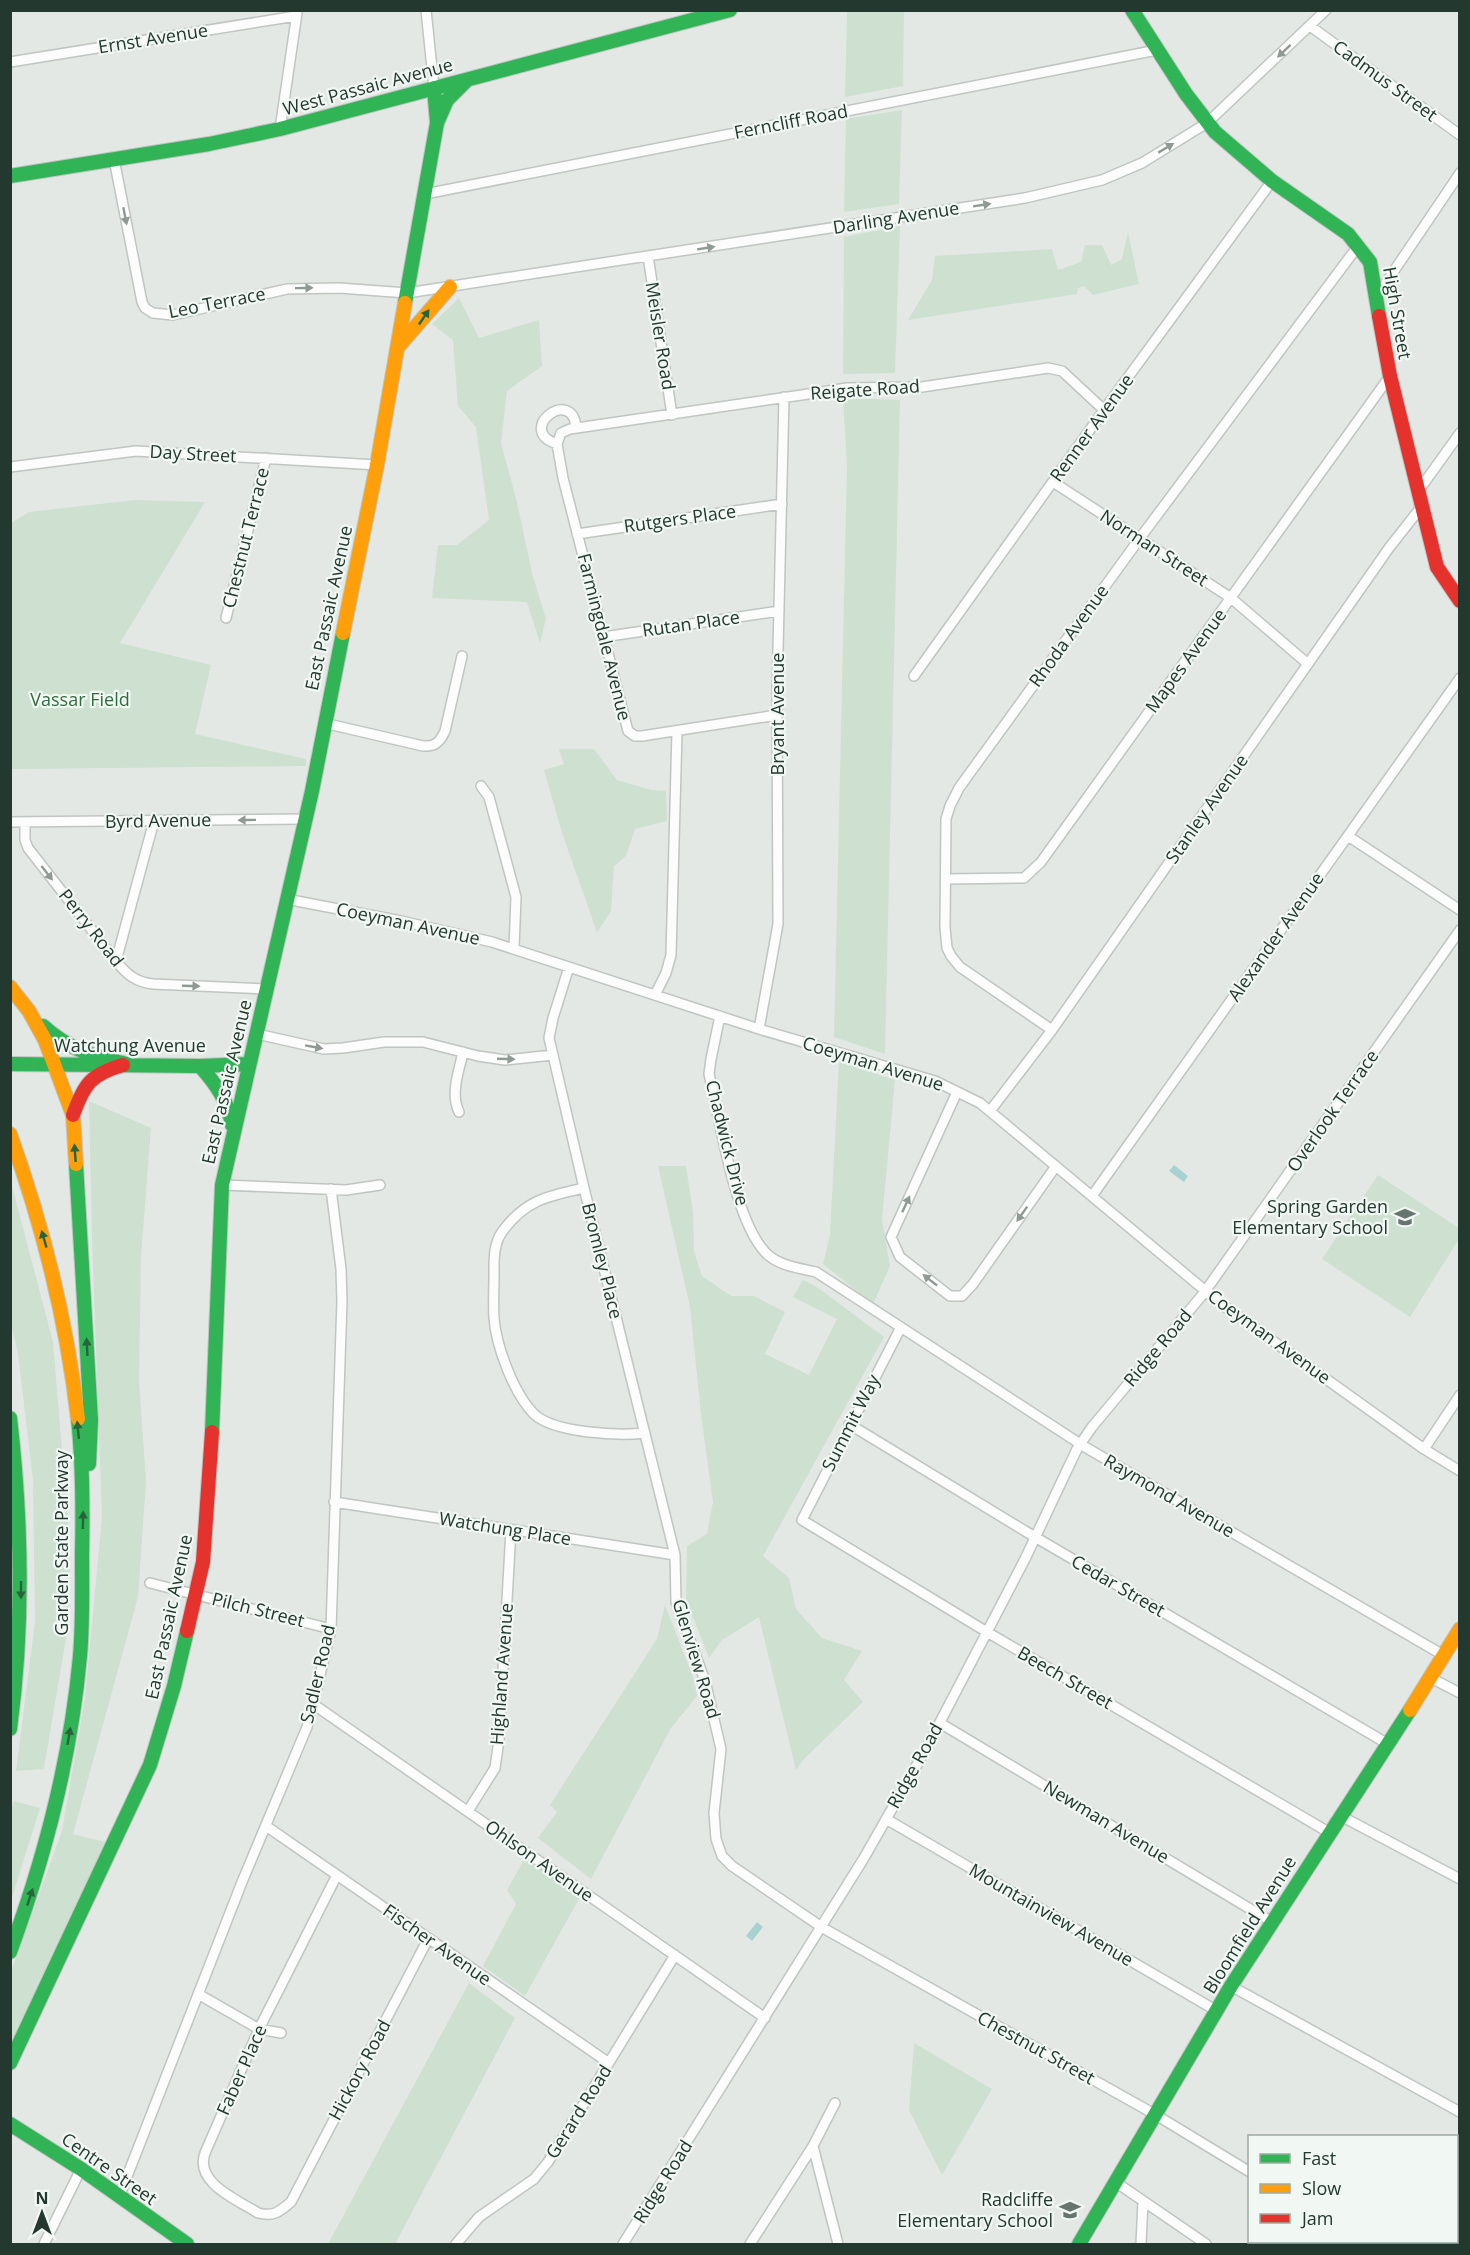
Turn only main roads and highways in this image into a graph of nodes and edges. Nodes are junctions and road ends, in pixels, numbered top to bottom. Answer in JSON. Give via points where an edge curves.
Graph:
{"nodes":[{"id":1,"x":730,"y":10,"type":"edge"},
{"id":2,"x":1132,"y":10,"type":"edge"},
{"id":3,"x":469,"y":79,"type":"junction"},
{"id":4,"x":434,"y":88,"type":"junction"},
{"id":5,"x":437,"y":123,"type":"junction"},
{"id":6,"x":10,"y":176,"type":"edge"},
{"id":7,"x":450,"y":287,"type":"road end"},
{"id":8,"x":398,"y":347,"type":"junction"},
{"id":9,"x":1460,"y":600,"type":"edge"},
{"id":10,"x":10,"y":987,"type":"edge"},
{"id":11,"x":29,"y":1011,"type":"junction"},
{"id":12,"x":13,"y":1064,"type":"edge"},
{"id":13,"x":56,"y":1064,"type":"junction"},
{"id":14,"x":127,"y":1064,"type":"junction"},
{"id":15,"x":249,"y":1064,"type":"junction"},
{"id":16,"x":200,"y":1066,"type":"junction"},
{"id":17,"x":73,"y":1115,"type":"junction"},
{"id":18,"x":10,"y":1134,"type":"edge"},
{"id":19,"x":232,"y":1140,"type":"junction"},
{"id":20,"x":10,"y":1418,"type":"edge"},
{"id":21,"x":10,"y":1441,"type":"edge"},
{"id":22,"x":17,"y":1466,"type":"junction"},
{"id":23,"x":83,"y":1488,"type":"junction"},
{"id":24,"x":1460,"y":1629,"type":"edge"},
{"id":25,"x":10,"y":1729,"type":"edge"},
{"id":26,"x":10,"y":1952,"type":"edge"},
{"id":27,"x":10,"y":2063,"type":"edge"},
{"id":28,"x":10,"y":2124,"type":"edge"},
{"id":29,"x":187,"y":2244,"type":"edge"},
{"id":30,"x":1079,"y":2244,"type":"edge"}],
"edges":[{"from":1,"to":3,"type":"main road","name":"West Passaic Avenue"},
{"from":2,"to":9,"type":"main road","name":"High Street","via":[[1207,123],[1272,181],[1347,234],[1370,262],[1390,376],[1437,567]]},
{"from":3,"to":4,"type":"main road","name":"West Passaic Avenue"},
{"from":3,"to":5,"type":"main road","via":[[447,100]]},
{"from":4,"to":5,"type":"main road","name":"East Passaic Avenue"},
{"from":4,"to":6,"type":"main road","name":"West Passaic Avenue","via":[[208,144]]},
{"from":5,"to":8,"type":"main road","name":"East Passaic Avenue"},
{"from":8,"to":7,"type":"main road","one_way":true},
{"from":8,"to":15,"type":"main road","name":"East Passaic Avenue","via":[[305,819]]},
{"from":10,"to":11,"type":"main road"},
{"from":11,"to":13,"type":"main road"},
{"from":11,"to":14,"type":"main road","via":[[69,1048]]},
{"from":12,"to":13,"type":"main road","name":"Watchung Avenue"},
{"from":13,"to":14,"type":"main road","name":"Watchung Avenue"},
{"from":13,"to":17,"type":"main road"},
{"from":14,"to":16,"type":"main road","name":"Watchung Avenue"},
{"from":14,"to":17,"type":"main road","via":[[94,1075],[81,1090]]},
{"from":15,"to":16,"type":"main road","name":"Watchung Avenue"},
{"from":15,"to":19,"type":"main road","name":"East Passaic Avenue"},
{"from":16,"to":19,"type":"main road","via":[[223,1092],[230,1108]]},
{"from":23,"to":17,"type":"main road","one_way":true,"via":[[91,1431]]},
{"from":23,"to":18,"type":"main road","name":"Garden State Parkway","one_way":true,"via":[[62,1315],[47,1249]]},
{"from":19,"to":27,"type":"main road","name":"East Passaic Avenue","via":[[222,1185],[207,1529],[196,1595],[150,1765]]},
{"from":20,"to":22,"type":"main road"},
{"from":21,"to":22,"type":"main road"},
{"from":22,"to":25,"type":"main road","one_way":true,"via":[[21,1599]]},
{"from":26,"to":23,"type":"main road","name":"Garden State Parkway","one_way":true,"via":[[43,1857],[71,1722],[80,1654]]},
{"from":24,"to":30,"type":"main road","name":"Bloomfield Avenue","via":[[1231,1986]]},
{"from":28,"to":29,"type":"main road","name":"Centre Street"}]}
